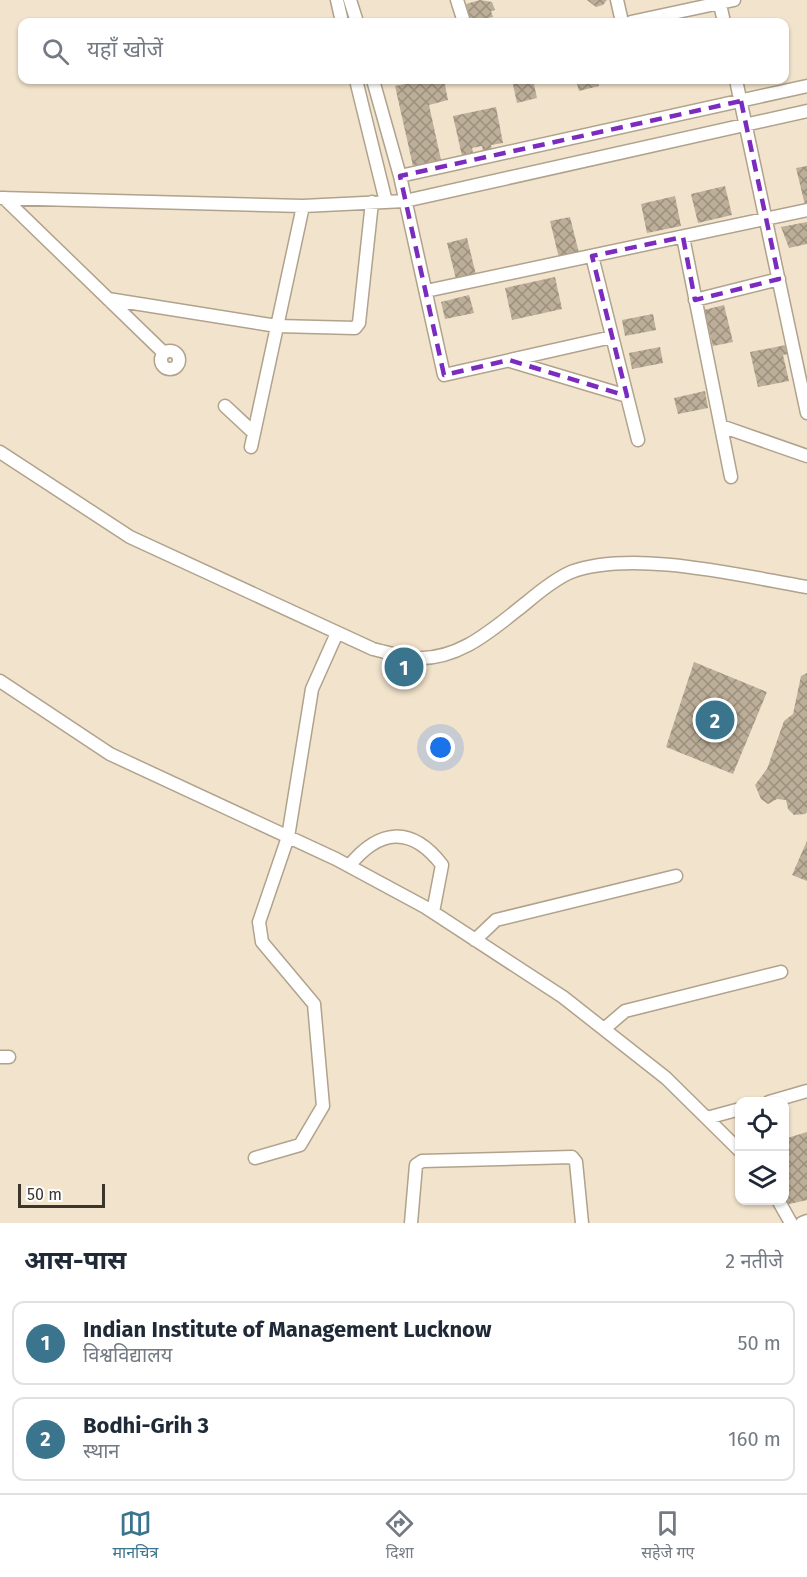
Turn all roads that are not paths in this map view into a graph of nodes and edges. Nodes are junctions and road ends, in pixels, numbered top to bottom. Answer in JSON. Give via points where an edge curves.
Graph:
{"nodes":[{"id":1,"x":337,"y":0,"type":"edge"},
{"id":2,"x":351,"y":0,"type":"edge"},
{"id":3,"x":457,"y":0,"type":"edge"},
{"id":4,"x":617,"y":0,"type":"edge"},
{"id":5,"x":734,"y":0,"type":"edge"},
{"id":6,"x":719,"y":2,"type":"edge"},
{"id":7,"x":341,"y":18,"type":"edge"},
{"id":8,"x":356,"y":18,"type":"edge"},
{"id":9,"x":463,"y":18,"type":"edge"},
{"id":10,"x":621,"y":18,"type":"edge"},
{"id":11,"x":649,"y":18,"type":"edge"},
{"id":12,"x":723,"y":18,"type":"edge"},
{"id":13,"x":357,"y":84,"type":"edge"},
{"id":14,"x":374,"y":84,"type":"edge"},
{"id":15,"x":737,"y":84,"type":"edge"},
{"id":16,"x":807,"y":86,"type":"edge"},
{"id":17,"x":741,"y":101,"type":"junction"},
{"id":18,"x":807,"y":111,"type":"edge"},
{"id":19,"x":746,"y":125,"type":"junction"},
{"id":20,"x":400,"y":176,"type":"junction"},
{"id":21,"x":2,"y":198,"type":"edge"},
{"id":22,"x":405,"y":201,"type":"junction"},
{"id":23,"x":372,"y":202,"type":"junction"},
{"id":24,"x":386,"y":202,"type":"junction"},
{"id":25,"x":303,"y":206,"type":"junction"},
{"id":26,"x":807,"y":210,"type":"edge"},
{"id":27,"x":767,"y":219,"type":"junction"},
{"id":28,"x":682,"y":237,"type":"junction"},
{"id":29,"x":592,"y":256,"type":"junction"},
{"id":30,"x":779,"y":279,"type":"junction"},
{"id":31,"x":426,"y":291,"type":"junction"},
{"id":32,"x":108,"y":299,"type":"junction"},
{"id":33,"x":695,"y":300,"type":"junction"},
{"id":34,"x":277,"y":326,"type":"junction"},
{"id":35,"x":612,"y":337,"type":"junction"},
{"id":36,"x":164,"y":353,"type":"dead end"},
{"id":37,"x":509,"y":360,"type":"junction"},
{"id":38,"x":627,"y":396,"type":"junction"},
{"id":39,"x":225,"y":406,"type":"dead end"},
{"id":40,"x":807,"y":413,"type":"edge"},
{"id":41,"x":721,"y":426,"type":"junction"},
{"id":42,"x":254,"y":433,"type":"junction"},
{"id":43,"x":638,"y":440,"type":"dead end"},
{"id":44,"x":251,"y":447,"type":"dead end"},
{"id":45,"x":0,"y":452,"type":"edge"},
{"id":46,"x":807,"y":456,"type":"edge"},
{"id":47,"x":731,"y":477,"type":"dead end"},
{"id":48,"x":807,"y":587,"type":"edge"},
{"id":49,"x":337,"y":633,"type":"junction"},
{"id":50,"x":0,"y":681,"type":"edge"},
{"id":51,"x":288,"y":837,"type":"junction"},
{"id":52,"x":349,"y":866,"type":"junction"},
{"id":53,"x":676,"y":876,"type":"dead end"},
{"id":54,"x":433,"y":912,"type":"junction"},
{"id":55,"x":475,"y":939,"type":"junction"},
{"id":56,"x":781,"y":972,"type":"dead end"},
{"id":57,"x":604,"y":1029,"type":"junction"},
{"id":58,"x":807,"y":1091,"type":"edge"},
{"id":59,"x":784,"y":1097,"type":"edge"},
{"id":60,"x":735,"y":1110,"type":"edge"},
{"id":61,"x":708,"y":1118,"type":"junction"},
{"id":62,"x":735,"y":1146,"type":"edge"},
{"id":63,"x":255,"y":1158,"type":"dead end"},
{"id":64,"x":781,"y":1205,"type":"edge"},
{"id":65,"x":807,"y":1221,"type":"edge"},
{"id":66,"x":411,"y":1223,"type":"edge"},
{"id":67,"x":582,"y":1223,"type":"edge"},
{"id":68,"x":791,"y":1223,"type":"edge"},
{"id":69,"x":802,"y":1223,"type":"edge"}],
"edges":[{"from":1,"to":7,"type":"street"},
{"from":2,"to":8,"type":"street"},
{"from":3,"to":9,"type":"street"},
{"from":4,"to":10,"type":"street"},
{"from":5,"to":6,"type":"street"},
{"from":6,"to":11,"type":"street"},
{"from":6,"to":12,"type":"street"},
{"from":13,"to":24,"type":"street"},
{"from":14,"to":20,"type":"street"},
{"from":15,"to":17,"type":"street"},
{"from":16,"to":17,"type":"street"},
{"from":17,"to":19,"type":"street"},
{"from":17,"to":20,"type":"street"},
{"from":18,"to":19,"type":"street"},
{"from":19,"to":22,"type":"street"},
{"from":19,"to":27,"type":"street"},
{"from":20,"to":22,"type":"street"},
{"from":21,"to":25,"type":"street"},
{"from":21,"to":32,"type":"street"},
{"from":22,"to":24,"type":"street"},
{"from":22,"to":31,"type":"street"},
{"from":23,"to":24,"type":"street"},
{"from":23,"to":25,"type":"street"},
{"from":23,"to":34,"type":"street","via":[[358,326]]},
{"from":25,"to":34,"type":"street"},
{"from":26,"to":27,"type":"street"},
{"from":27,"to":28,"type":"street"},
{"from":27,"to":30,"type":"street"},
{"from":28,"to":29,"type":"street"},
{"from":28,"to":33,"type":"street"},
{"from":29,"to":31,"type":"street"},
{"from":29,"to":35,"type":"street"},
{"from":30,"to":33,"type":"street"},
{"from":30,"to":40,"type":"street"},
{"from":31,"to":37,"type":"street","via":[[444,375]]},
{"from":32,"to":34,"type":"street"},
{"from":32,"to":36,"type":"street"},
{"from":33,"to":41,"type":"street"},
{"from":34,"to":42,"type":"street"},
{"from":35,"to":37,"type":"street"},
{"from":35,"to":38,"type":"street"},
{"from":37,"to":38,"type":"street"},
{"from":38,"to":43,"type":"street"},
{"from":39,"to":42,"type":"street"},
{"from":41,"to":46,"type":"street"},
{"from":41,"to":47,"type":"street"},
{"from":42,"to":44,"type":"street"},
{"from":45,"to":49,"type":"street","via":[[130,537]]},
{"from":48,"to":49,"type":"street","via":[[667,564],[601,565],[552,583],[486,635],[453,653],[414,658],[373,649]]},
{"from":49,"to":51,"type":"street","via":[[312,689]]},
{"from":50,"to":51,"type":"street","via":[[110,754]]},
{"from":51,"to":52,"type":"street"},
{"from":51,"to":63,"type":"street","via":[[259,922],[262,942],[314,1004],[323,1106],[300,1145]]},
{"from":52,"to":54,"type":"street"},
{"from":52,"to":54,"type":"street","via":[[359,854],[397,834],[430,850],[442,865]]},
{"from":53,"to":55,"type":"street","via":[[496,920]]},
{"from":54,"to":55,"type":"street"},
{"from":55,"to":57,"type":"street"},
{"from":56,"to":57,"type":"street","via":[[625,1011]]},
{"from":57,"to":61,"type":"street","via":[[666,1078]]},
{"from":58,"to":59,"type":"street"},
{"from":60,"to":61,"type":"street"},
{"from":61,"to":62,"type":"street"},
{"from":64,"to":68,"type":"street"},
{"from":65,"to":69,"type":"street"},
{"from":66,"to":67,"type":"street","via":[[416,1165],[422,1161],[572,1157],[576,1162]]}]}
